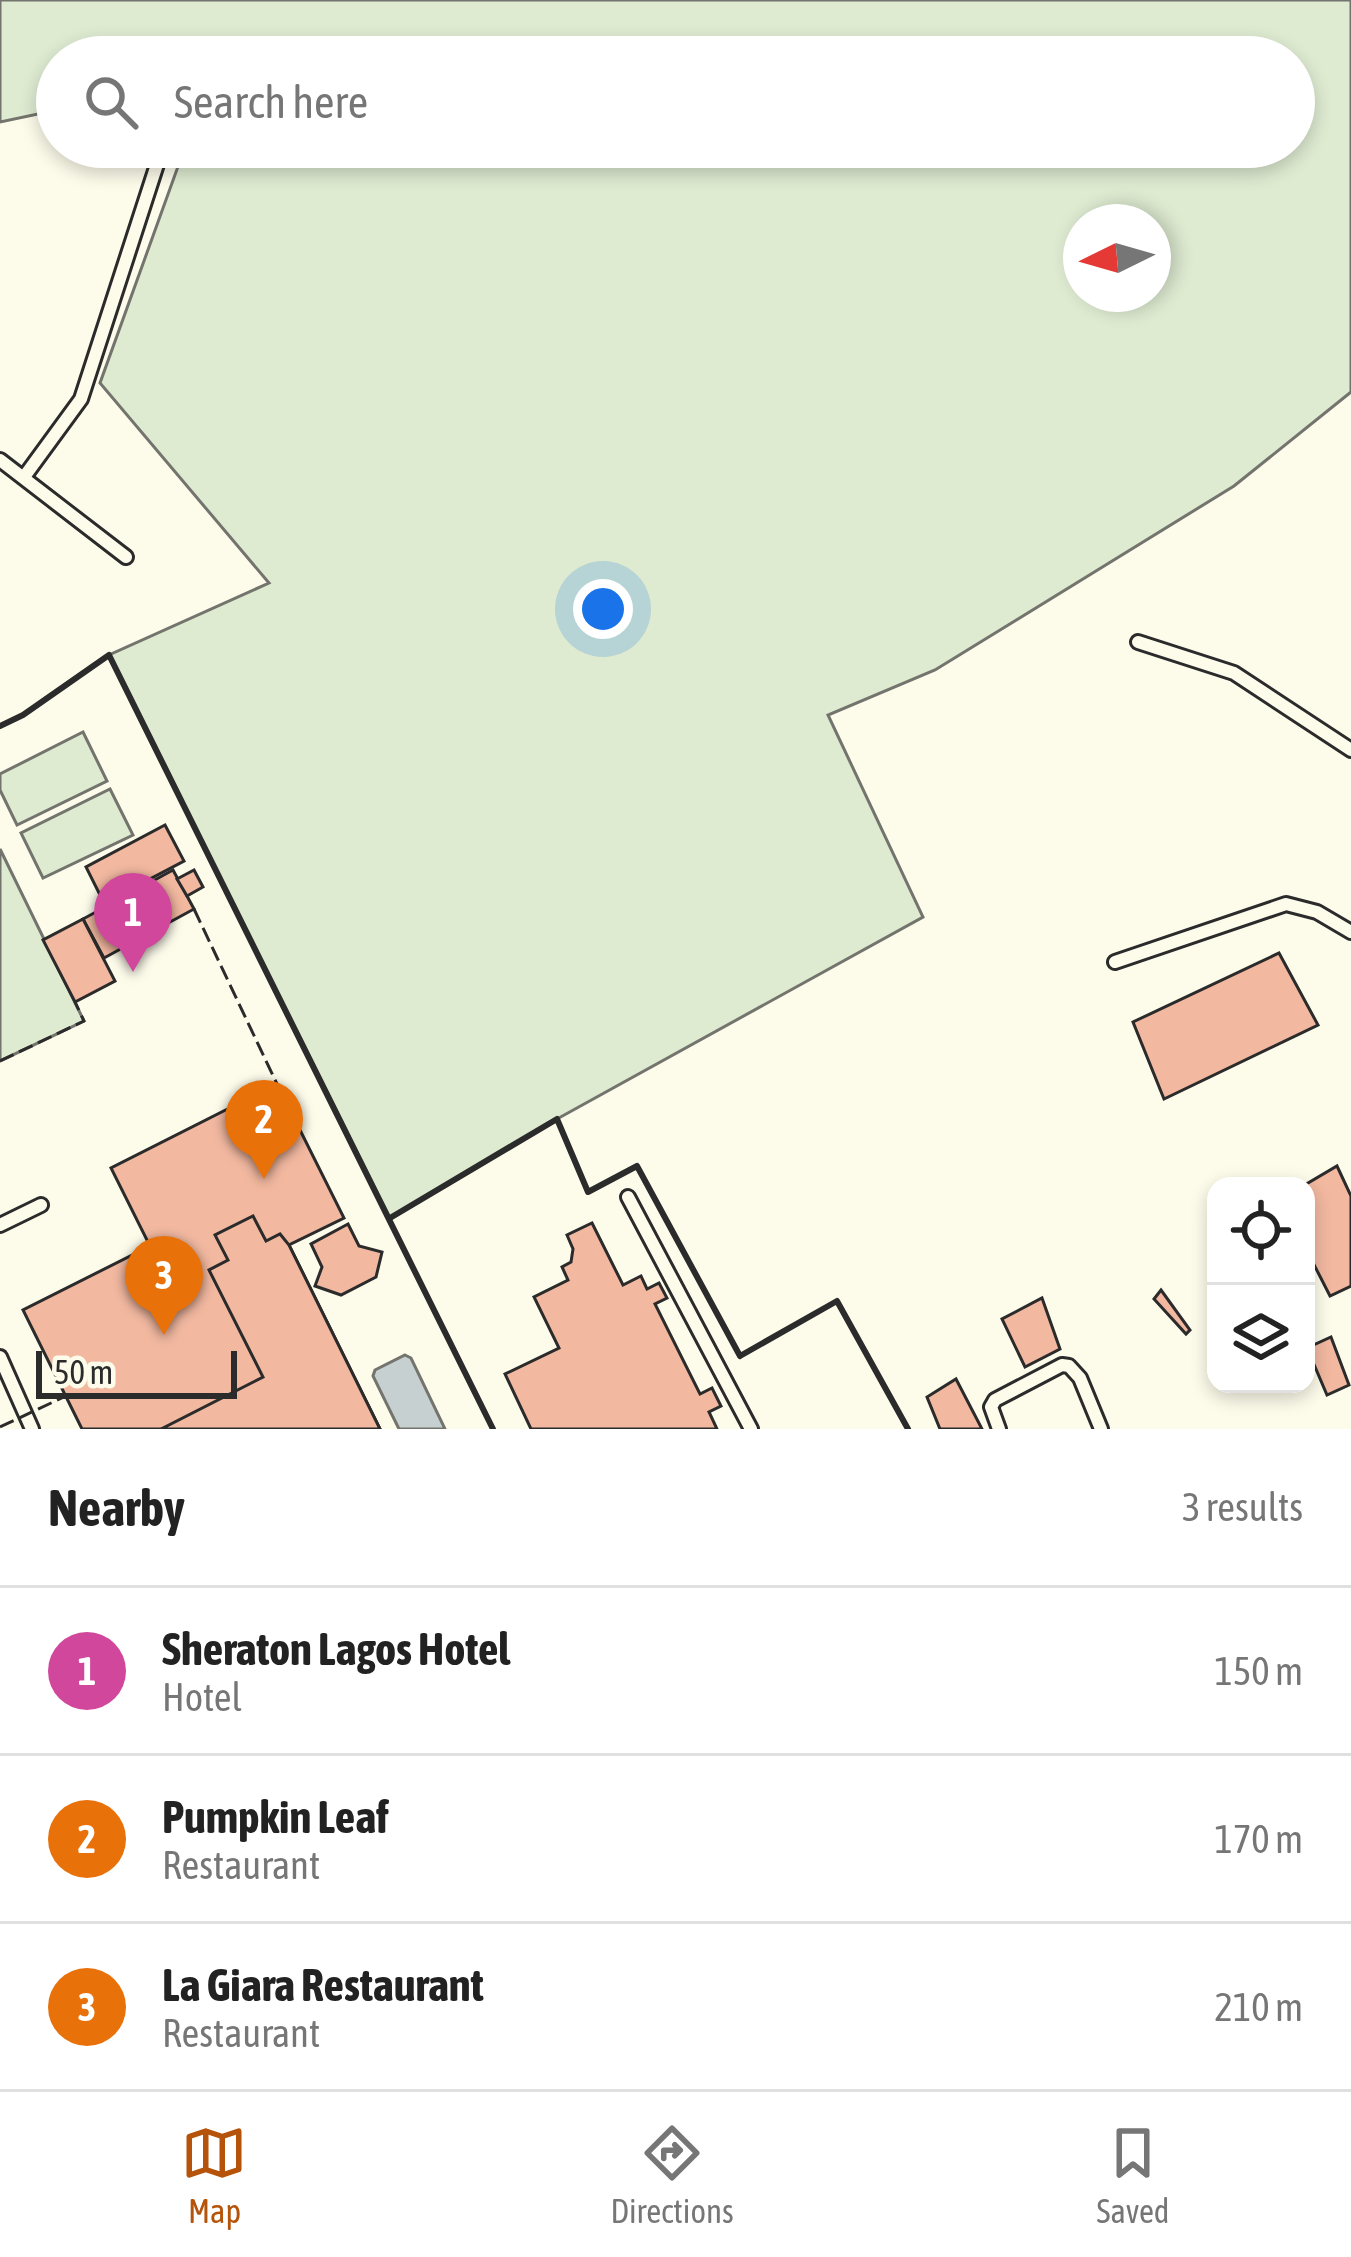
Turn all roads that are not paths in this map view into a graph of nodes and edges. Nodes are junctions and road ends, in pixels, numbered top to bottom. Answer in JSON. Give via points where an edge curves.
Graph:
{"nodes":[{"id":1,"x":156,"y":168,"type":"edge"},
{"id":2,"x":0,"y":460,"type":"edge"},
{"id":3,"x":23,"y":477,"type":"junction"},
{"id":4,"x":126,"y":557,"type":"dead end"},
{"id":5,"x":1138,"y":642,"type":"dead end"},
{"id":6,"x":1351,"y":750,"type":"edge"},
{"id":7,"x":1351,"y":932,"type":"edge"},
{"id":8,"x":1115,"y":962,"type":"dead end"},
{"id":9,"x":628,"y":1197,"type":"dead end"},
{"id":10,"x":41,"y":1205,"type":"dead end"},
{"id":11,"x":0,"y":1225,"type":"edge"},
{"id":12,"x":0,"y":1357,"type":"edge"},
{"id":13,"x":32,"y":1429,"type":"edge"},
{"id":14,"x":752,"y":1429,"type":"edge"},
{"id":15,"x":999,"y":1429,"type":"edge"},
{"id":16,"x":1102,"y":1429,"type":"edge"}],
"edges":[{"from":1,"to":3,"type":"lane","via":[[81,399]]},
{"from":2,"to":3,"type":"lane"},
{"from":3,"to":4,"type":"lane"},
{"from":5,"to":6,"type":"lane","via":[[1234,673]]},
{"from":7,"to":8,"type":"lane","via":[[1286,904]]},
{"from":9,"to":14,"type":"lane"},
{"from":10,"to":11,"type":"lane"},
{"from":12,"to":13,"type":"lane"},
{"from":15,"to":16,"type":"lane","via":[[995,1400],[1062,1365],[1080,1378]]}]}
